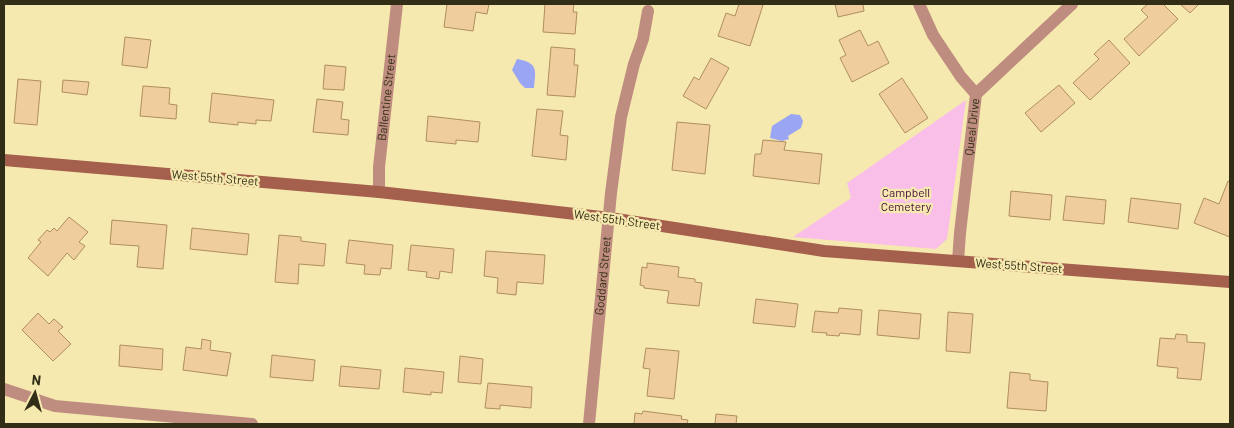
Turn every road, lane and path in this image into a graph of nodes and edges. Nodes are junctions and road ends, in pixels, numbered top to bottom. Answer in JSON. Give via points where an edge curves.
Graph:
{"nodes":[{"id":1,"x":397,"y":4,"type":"edge"},
{"id":2,"x":919,"y":4,"type":"edge"},
{"id":3,"x":1072,"y":4,"type":"edge"},
{"id":4,"x":648,"y":11,"type":"dead end"},
{"id":5,"x":976,"y":94,"type":"junction"},
{"id":6,"x":4,"y":160,"type":"edge"},
{"id":7,"x":378,"y":192,"type":"junction"},
{"id":8,"x":610,"y":218,"type":"junction"},
{"id":9,"x":958,"y":261,"type":"junction"},
{"id":10,"x":1230,"y":282,"type":"edge"},
{"id":11,"x":4,"y":389,"type":"edge"},
{"id":12,"x":252,"y":424,"type":"edge"},
{"id":13,"x":589,"y":424,"type":"edge"}],
"edges":[{"from":1,"to":7,"type":"street","name":"Ballentine Street"},
{"from":2,"to":5,"type":"street","via":[[933,35]]},
{"from":3,"to":5,"type":"street","name":"Queal Drive"},
{"from":4,"to":8,"type":"street","name":"Goddard Street","via":[[621,116]]},
{"from":5,"to":9,"type":"street","name":"Queal Drive"},
{"from":6,"to":7,"type":"street","name":"West 55th Street"},
{"from":7,"to":8,"type":"street","name":"West 55th Street"},
{"from":8,"to":9,"type":"street","name":"West 55th Street","via":[[824,251]]},
{"from":8,"to":13,"type":"street","name":"Goddard Street"},
{"from":9,"to":10,"type":"street","name":"West 55th Street"},
{"from":11,"to":12,"type":"street","via":[[55,406]]}]}
